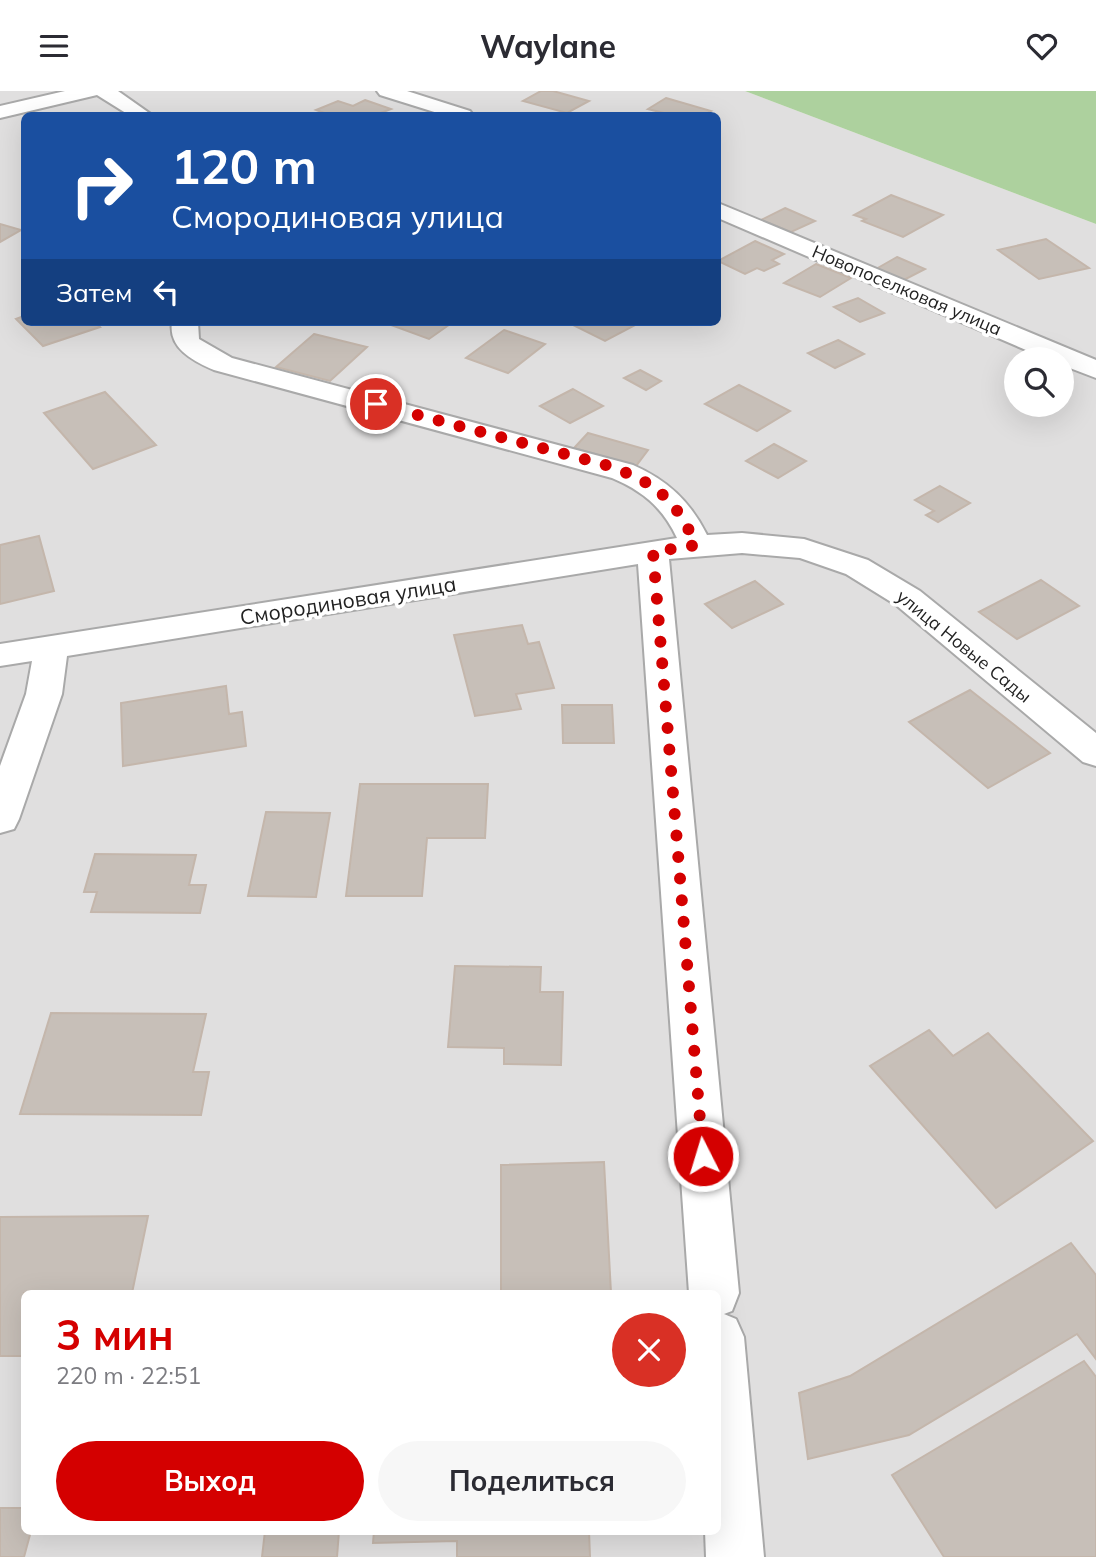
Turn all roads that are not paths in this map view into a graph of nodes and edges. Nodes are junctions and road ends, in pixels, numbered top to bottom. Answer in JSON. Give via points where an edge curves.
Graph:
{"nodes":[{"id":1,"x":91,"y":91,"type":"edge"},
{"id":2,"x":104,"y":91,"type":"edge"},
{"id":3,"x":387,"y":91,"type":"edge"},
{"id":4,"x":0,"y":112,"type":"edge"},
{"id":5,"x":137,"y":112,"type":"edge"},
{"id":6,"x":454,"y":112,"type":"edge"},
{"id":7,"x":721,"y":211,"type":"edge"},
{"id":8,"x":185,"y":326,"type":"edge"},
{"id":9,"x":1096,"y":370,"type":"edge"},
{"id":10,"x":696,"y":545,"type":"junction"},
{"id":11,"x":653,"y":552,"type":"junction"},
{"id":12,"x":51,"y":647,"type":"junction"},
{"id":13,"x":0,"y":655,"type":"edge"},
{"id":14,"x":1096,"y":753,"type":"edge"},
{"id":15,"x":0,"y":819,"type":"edge"},
{"id":16,"x":714,"y":1290,"type":"edge"},
{"id":17,"x":721,"y":1376,"type":"edge"},
{"id":18,"x":735,"y":1557,"type":"edge"}],
"edges":[{"from":1,"to":4,"type":"street"},
{"from":2,"to":5,"type":"street"},
{"from":3,"to":6,"type":"street"},
{"from":7,"to":9,"type":"street","name":"Новопоселковая улица"},
{"from":8,"to":10,"type":"street","via":[[187,341],[199,353],[223,364],[642,478],[683,515]]},
{"from":10,"to":11,"type":"street","name":"Смородиновая улица"},
{"from":10,"to":14,"type":"street","name":"улица Новые Сады","via":[[742,543],[804,549],[857,567],[908,598]]},
{"from":11,"to":12,"type":"street","name":"Смородиновая улица"},
{"from":11,"to":16,"type":"street"},
{"from":12,"to":13,"type":"street","name":"Смородиновая улица"},
{"from":12,"to":15,"type":"street","via":[[44,694]]},
{"from":17,"to":18,"type":"street"}]}
